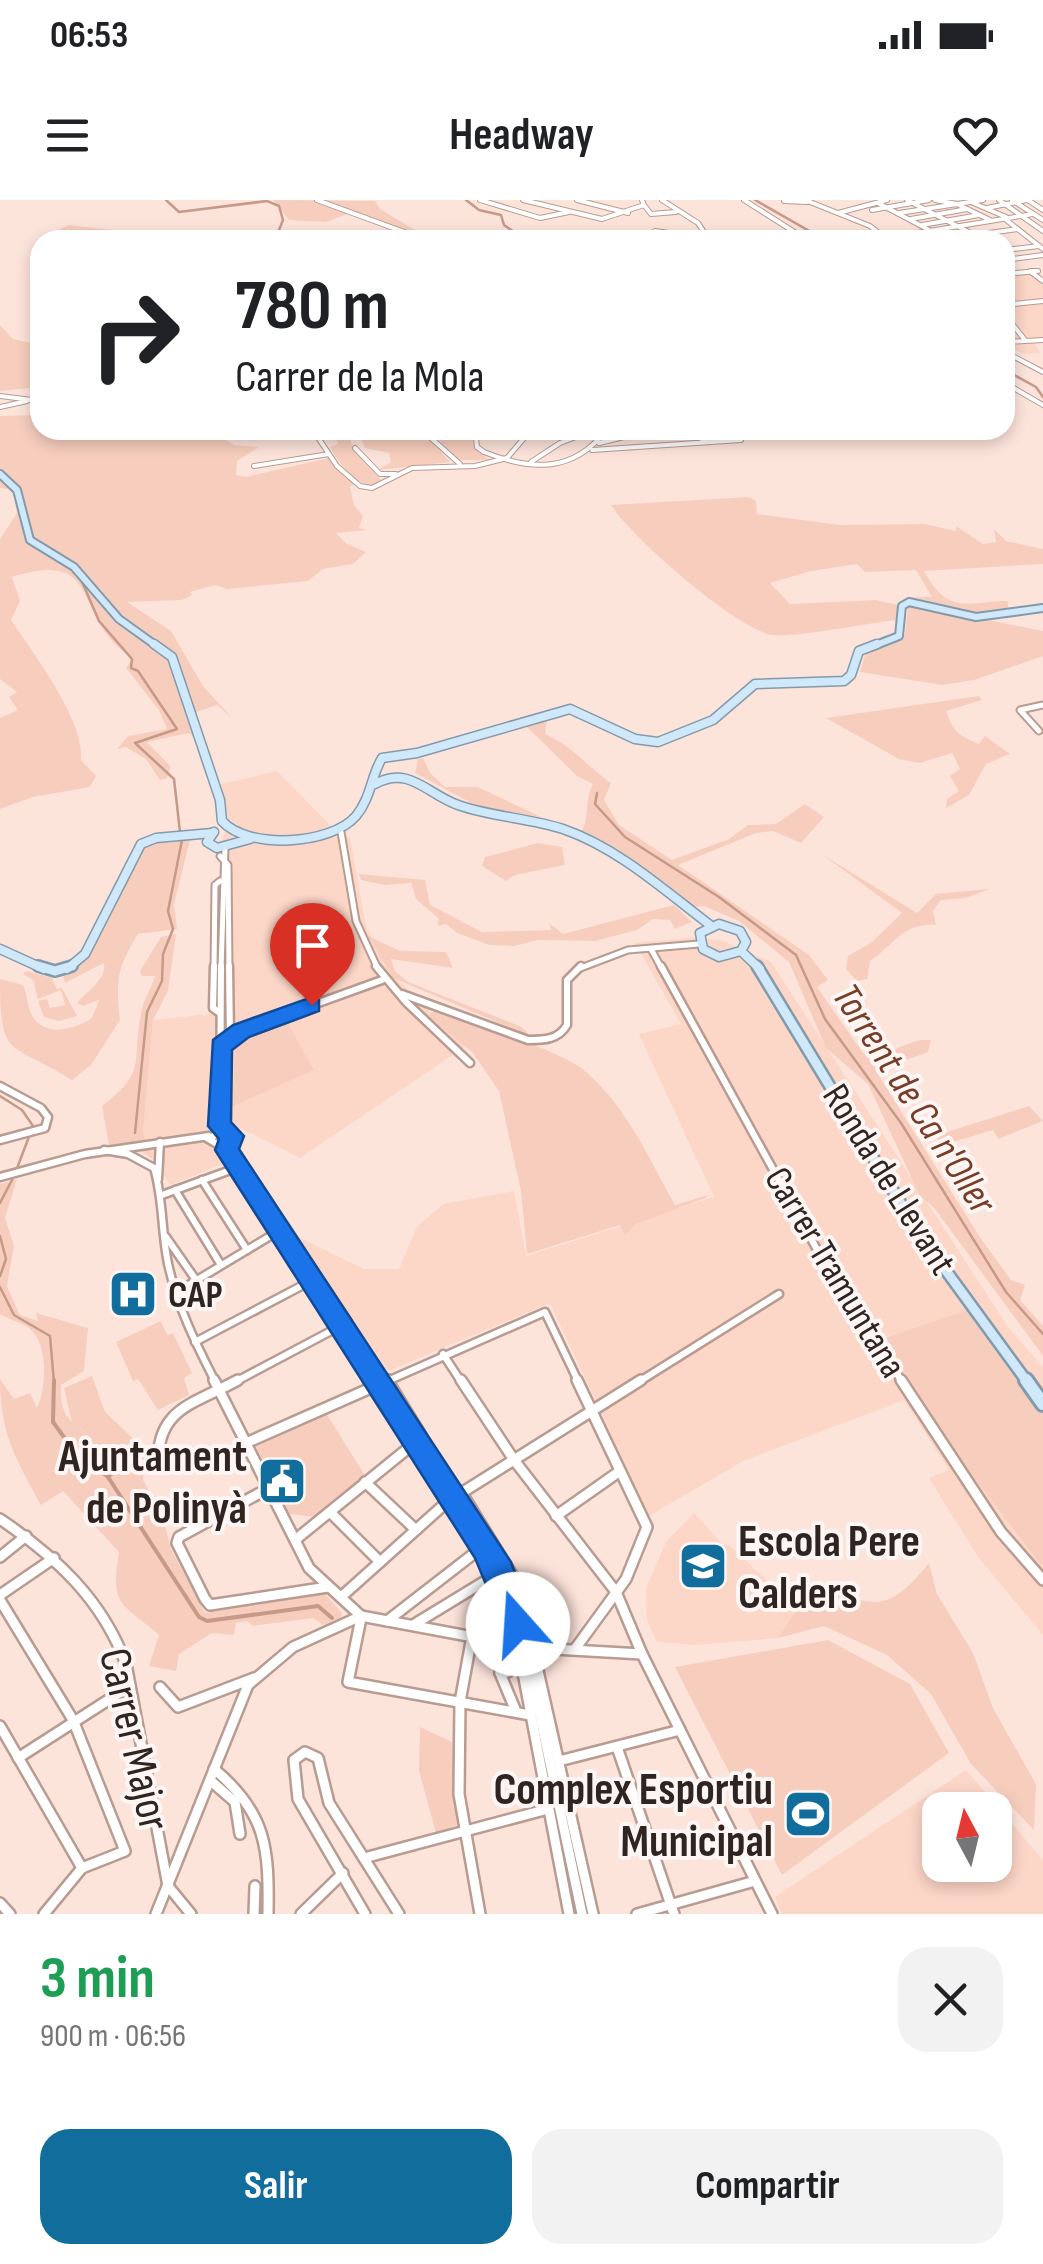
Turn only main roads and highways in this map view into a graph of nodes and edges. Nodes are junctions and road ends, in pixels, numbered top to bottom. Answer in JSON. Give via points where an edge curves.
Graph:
{"nodes":[{"id":1,"x":0,"y":474,"type":"edge"},
{"id":2,"x":1043,"y":608,"type":"edge"},
{"id":3,"x":416,"y":753,"type":"junction"},
{"id":4,"x":396,"y":756,"type":"junction"},
{"id":5,"x":403,"y":769,"type":"junction"},
{"id":6,"x":378,"y":770,"type":"junction"},
{"id":7,"x":375,"y":784,"type":"junction"},
{"id":8,"x":222,"y":821,"type":"junction"},
{"id":9,"x":212,"y":838,"type":"junction"},
{"id":10,"x":231,"y":839,"type":"junction"},
{"id":11,"x":710,"y":926,"type":"junction"},
{"id":12,"x":0,"y":949,"type":"edge"},
{"id":13,"x":742,"y":952,"type":"junction"},
{"id":14,"x":1043,"y":1404,"type":"edge"}],
"edges":[{"from":1,"to":8,"type":"main road","via":[[17,490],[30,540],[74,568],[119,620],[172,658]]},
{"from":2,"to":3,"type":"main road","via":[[976,617],[906,603],[899,636],[859,652],[846,680],[755,684],[713,720],[658,742],[640,741],[570,709]]},
{"from":3,"to":4,"type":"main road"},
{"from":3,"to":5,"type":"main road"},
{"from":4,"to":5,"type":"main road"},
{"from":4,"to":6,"type":"main road","via":[[380,759]]},
{"from":5,"to":6,"type":"main road"},
{"from":5,"to":7,"type":"main road"},
{"from":5,"to":11,"type":"main road","via":[[454,804],[576,834]]},
{"from":6,"to":7,"type":"main road"},
{"from":7,"to":10,"type":"main road","via":[[342,832]]},
{"from":8,"to":9,"type":"main road"},
{"from":8,"to":10,"type":"main road"},
{"from":9,"to":10,"type":"main road"},
{"from":9,"to":10,"type":"main road"},
{"from":9,"to":12,"type":"main road","via":[[156,838],[138,847],[74,966],[47,972]]},
{"from":11,"to":13,"type":"main road","via":[[740,931]]},
{"from":11,"to":13,"type":"main road","via":[[700,933],[700,944],[719,956]]},
{"from":13,"to":14,"type":"main road","name":"Ronda de Llevant","via":[[789,1013],[920,1236]]}]}
